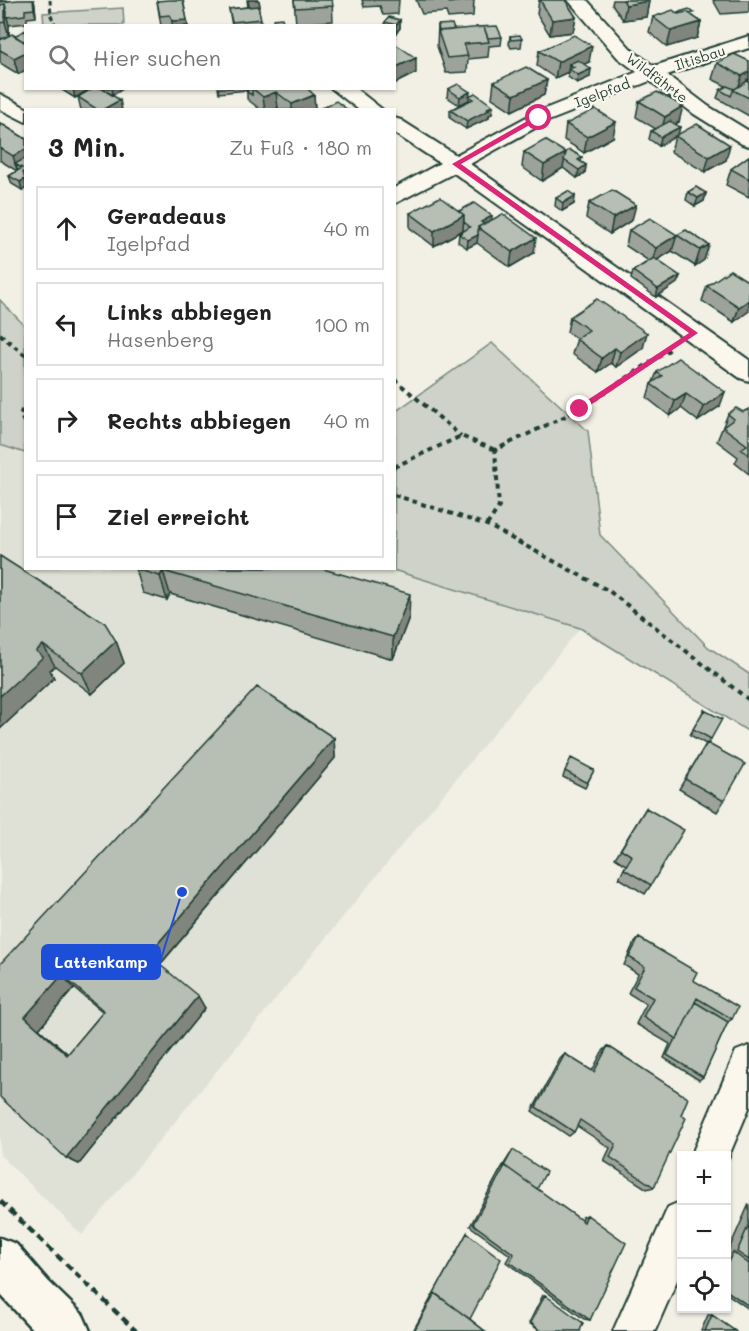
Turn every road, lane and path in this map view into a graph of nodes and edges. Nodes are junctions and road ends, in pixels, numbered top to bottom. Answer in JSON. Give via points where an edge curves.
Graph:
{"nodes":[{"id":1,"x":50,"y":0,"type":"edge"},
{"id":2,"x":577,"y":0,"type":"edge"},
{"id":3,"x":55,"y":24,"type":"edge"},
{"id":4,"x":749,"y":42,"type":"edge"},
{"id":5,"x":651,"y":75,"type":"junction"},
{"id":6,"x":344,"y":90,"type":"edge"},
{"id":7,"x":0,"y":100,"type":"edge"},
{"id":8,"x":370,"y":108,"type":"edge"},
{"id":9,"x":24,"y":115,"type":"edge"},
{"id":10,"x":396,"y":125,"type":"edge"},
{"id":11,"x":749,"y":140,"type":"edge"},
{"id":12,"x":456,"y":164,"type":"junction"},
{"id":13,"x":396,"y":196,"type":"edge"},
{"id":14,"x":694,"y":333,"type":"junction"},
{"id":15,"x":0,"y":334,"type":"edge"},
{"id":16,"x":24,"y":354,"type":"edge"},
{"id":17,"x":749,"y":372,"type":"edge"},
{"id":18,"x":396,"y":381,"type":"edge"},
{"id":19,"x":24,"y":406,"type":"edge"},
{"id":20,"x":24,"y":422,"type":"edge"},
{"id":21,"x":461,"y":436,"type":"junction"},
{"id":22,"x":495,"y":450,"type":"junction"},
{"id":23,"x":396,"y":466,"type":"edge"},
{"id":24,"x":396,"y":496,"type":"edge"},
{"id":25,"x":486,"y":525,"type":"junction"},
{"id":26,"x":749,"y":700,"type":"edge"},
{"id":27,"x":749,"y":1064,"type":"edge"},
{"id":28,"x":712,"y":1151,"type":"edge"},
{"id":29,"x":0,"y":1201,"type":"edge"},
{"id":30,"x":677,"y":1230,"type":"edge"},
{"id":31,"x":0,"y":1260,"type":"edge"},
{"id":32,"x":67,"y":1331,"type":"edge"},
{"id":33,"x":136,"y":1331,"type":"edge"},
{"id":34,"x":634,"y":1331,"type":"edge"}],
"edges":[{"from":1,"to":3,"type":"path"},
{"from":2,"to":5,"type":"street","name":"Wildfährte","via":[[611,40]]},
{"from":4,"to":5,"type":"street","name":"Iltisbau"},
{"from":5,"to":11,"type":"street","name":"Wildfährte"},
{"from":5,"to":12,"type":"street","name":"Igelpfad","via":[[539,118]]},
{"from":6,"to":8,"type":"street"},
{"from":7,"to":9,"type":"street"},
{"from":10,"to":12,"type":"street"},
{"from":12,"to":13,"type":"street","name":"Igelpfad"},
{"from":12,"to":14,"type":"street"},
{"from":14,"to":17,"type":"street"},
{"from":14,"to":22,"type":"path","via":[[580,409]]},
{"from":15,"to":16,"type":"path"},
{"from":18,"to":21,"type":"path"},
{"from":19,"to":20,"type":"path","via":[[20,415]]},
{"from":21,"to":22,"type":"path"},
{"from":21,"to":23,"type":"path"},
{"from":22,"to":25,"type":"path","via":[[499,507]]},
{"from":24,"to":25,"type":"path"},
{"from":25,"to":26,"type":"path","via":[[609,591]]},
{"from":27,"to":28,"type":"street"},
{"from":29,"to":33,"type":"path"},
{"from":30,"to":34,"type":"street"},
{"from":31,"to":32,"type":"street"}]}
